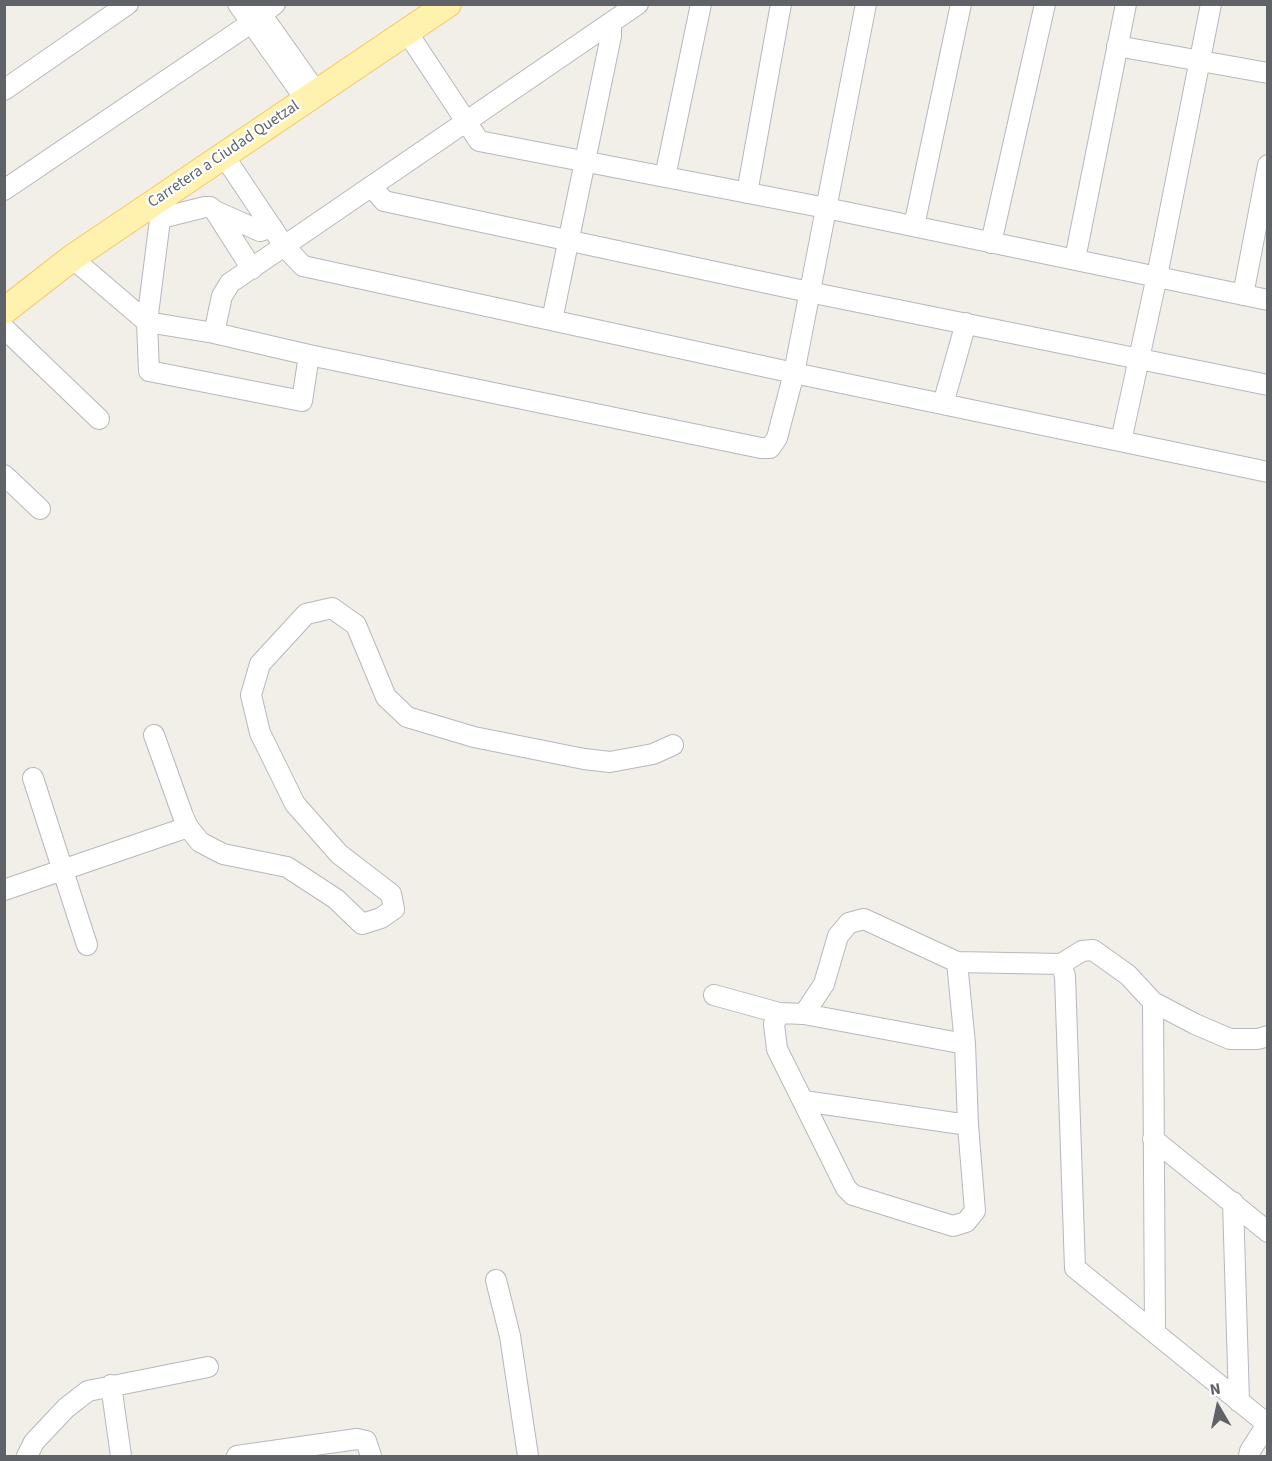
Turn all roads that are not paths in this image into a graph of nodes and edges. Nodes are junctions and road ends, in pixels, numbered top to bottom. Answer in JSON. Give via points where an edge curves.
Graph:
{"nodes":[{"id":1,"x":128,"y":4,"type":"edge"},
{"id":2,"x":238,"y":4,"type":"edge"},
{"id":3,"x":448,"y":4,"type":"edge"},
{"id":4,"x":638,"y":4,"type":"edge"},
{"id":5,"x":701,"y":4,"type":"edge"},
{"id":6,"x":781,"y":4,"type":"edge"},
{"id":7,"x":866,"y":4,"type":"edge"},
{"id":8,"x":1045,"y":4,"type":"edge"},
{"id":9,"x":1126,"y":4,"type":"edge"},
{"id":10,"x":1211,"y":4,"type":"edge"},
{"id":11,"x":960,"y":5,"type":"edge"},
{"id":12,"x":261,"y":12,"type":"edge"},
{"id":13,"x":611,"y":23,"type":"junction"},
{"id":14,"x":406,"y":32,"type":"junction"},
{"id":15,"x":1117,"y":46,"type":"junction"},
{"id":16,"x":1200,"y":60,"type":"junction"},
{"id":17,"x":1268,"y":73,"type":"edge"},
{"id":18,"x":4,"y":90,"type":"edge"},
{"id":19,"x":311,"y":97,"type":"junction"},
{"id":20,"x":466,"y":122,"type":"junction"},
{"id":21,"x":224,"y":156,"type":"junction"},
{"id":22,"x":585,"y":161,"type":"junction"},
{"id":23,"x":1268,"y":165,"type":"edge"},
{"id":24,"x":665,"y":177,"type":"junction"},
{"id":25,"x":372,"y":188,"type":"junction"},
{"id":26,"x":4,"y":190,"type":"edge"},
{"id":27,"x":747,"y":193,"type":"junction"},
{"id":28,"x":162,"y":207,"type":"junction"},
{"id":29,"x":826,"y":208,"type":"junction"},
{"id":30,"x":215,"y":211,"type":"junction"},
{"id":31,"x":914,"y":226,"type":"junction"},
{"id":32,"x":272,"y":227,"type":"junction"},
{"id":33,"x":568,"y":240,"type":"junction"},
{"id":34,"x":991,"y":243,"type":"junction"},
{"id":35,"x":285,"y":247,"type":"junction"},
{"id":36,"x":72,"y":258,"type":"junction"},
{"id":37,"x":1075,"y":259,"type":"junction"},
{"id":38,"x":252,"y":269,"type":"junction"},
{"id":39,"x":1157,"y":276,"type":"junction"},
{"id":40,"x":809,"y":292,"type":"junction"},
{"id":41,"x":1242,"y":295,"type":"junction"},
{"id":42,"x":1268,"y":300,"type":"edge"},
{"id":43,"x":4,"y":311,"type":"edge"},
{"id":44,"x":552,"y":320,"type":"junction"},
{"id":45,"x":147,"y":322,"type":"junction"},
{"id":46,"x":966,"y":323,"type":"junction"},
{"id":47,"x":4,"y":327,"type":"edge"},
{"id":48,"x":214,"y":333,"type":"junction"},
{"id":49,"x":309,"y":355,"type":"junction"},
{"id":50,"x":1138,"y":360,"type":"junction"},
{"id":51,"x":794,"y":373,"type":"junction"},
{"id":52,"x":1268,"y":385,"type":"edge"},
{"id":53,"x":943,"y":404,"type":"junction"},
{"id":54,"x":99,"y":419,"type":"dead end"},
{"id":55,"x":1121,"y":441,"type":"junction"},
{"id":56,"x":1268,"y":472,"type":"edge"},
{"id":57,"x":4,"y":475,"type":"edge"},
{"id":58,"x":40,"y":509,"type":"dead end"},
{"id":59,"x":154,"y":735,"type":"dead end"},
{"id":60,"x":673,"y":745,"type":"dead end"},
{"id":61,"x":33,"y":778,"type":"dead end"},
{"id":62,"x":186,"y":822,"type":"junction"},
{"id":63,"x":60,"y":864,"type":"junction"},
{"id":64,"x":4,"y":876,"type":"edge"},
{"id":65,"x":4,"y":890,"type":"edge"},
{"id":66,"x":87,"y":945,"type":"dead end"},
{"id":67,"x":957,"y":962,"type":"junction"},
{"id":68,"x":1061,"y":964,"type":"junction"},
{"id":69,"x":714,"y":995,"type":"dead end"},
{"id":70,"x":1153,"y":1002,"type":"junction"},
{"id":71,"x":779,"y":1013,"type":"junction"},
{"id":72,"x":804,"y":1014,"type":"junction"},
{"id":73,"x":1268,"y":1036,"type":"edge"},
{"id":74,"x":964,"y":1044,"type":"junction"},
{"id":75,"x":804,"y":1101,"type":"junction"},
{"id":76,"x":968,"y":1125,"type":"junction"},
{"id":77,"x":1153,"y":1139,"type":"junction"},
{"id":78,"x":1233,"y":1202,"type":"junction"},
{"id":79,"x":1268,"y":1232,"type":"edge"},
{"id":80,"x":496,"y":1280,"type":"dead end"},
{"id":81,"x":1155,"y":1333,"type":"junction"},
{"id":82,"x":208,"y":1367,"type":"dead end"},
{"id":83,"x":111,"y":1385,"type":"junction"},
{"id":84,"x":1239,"y":1402,"type":"junction"},
{"id":85,"x":1267,"y":1423,"type":"edge"},
{"id":86,"x":32,"y":1452,"type":"edge"},
{"id":87,"x":286,"y":1453,"type":"edge"},
{"id":88,"x":121,"y":1456,"type":"edge"},
{"id":89,"x":237,"y":1456,"type":"edge"},
{"id":90,"x":371,"y":1456,"type":"edge"},
{"id":91,"x":528,"y":1456,"type":"edge"},
{"id":92,"x":1249,"y":1456,"type":"edge"}],
"edges":[{"from":1,"to":18,"type":"street"},
{"from":2,"to":12,"type":"street"},
{"from":3,"to":14,"type":"main road","name":"Carretera a Ciudad Quetzal"},
{"from":4,"to":13,"type":"street"},
{"from":5,"to":24,"type":"street"},
{"from":6,"to":27,"type":"street"},
{"from":7,"to":29,"type":"street"},
{"from":8,"to":34,"type":"street"},
{"from":9,"to":15,"type":"street"},
{"from":10,"to":16,"type":"street"},
{"from":11,"to":31,"type":"street"},
{"from":12,"to":19,"type":"street"},
{"from":12,"to":26,"type":"street"},
{"from":13,"to":20,"type":"street"},
{"from":13,"to":22,"type":"street"},
{"from":14,"to":19,"type":"main road","name":"Carretera a Ciudad Quetzal"},
{"from":14,"to":20,"type":"street"},
{"from":15,"to":16,"type":"street"},
{"from":15,"to":37,"type":"street"},
{"from":16,"to":17,"type":"street"},
{"from":16,"to":39,"type":"street"},
{"from":19,"to":21,"type":"main road","name":"Carretera a Ciudad Quetzal"},
{"from":20,"to":22,"type":"street","via":[[479,141]]},
{"from":20,"to":25,"type":"street"},
{"from":21,"to":28,"type":"main road","name":"Carretera a Ciudad Quetzal"},
{"from":21,"to":32,"type":"street"},
{"from":22,"to":24,"type":"street"},
{"from":22,"to":33,"type":"street"},
{"from":23,"to":41,"type":"street"},
{"from":24,"to":27,"type":"street"},
{"from":25,"to":33,"type":"street","via":[[384,201]]},
{"from":25,"to":35,"type":"street"},
{"from":27,"to":29,"type":"street"},
{"from":28,"to":30,"type":"street","via":[[205,207]]},
{"from":28,"to":36,"type":"main road","name":"Carretera a Ciudad Quetzal"},
{"from":28,"to":45,"type":"street"},
{"from":29,"to":31,"type":"street"},
{"from":29,"to":40,"type":"street"},
{"from":30,"to":32,"type":"street","via":[[260,231]]},
{"from":30,"to":38,"type":"street"},
{"from":31,"to":34,"type":"street"},
{"from":32,"to":35,"type":"street"},
{"from":33,"to":40,"type":"street"},
{"from":33,"to":44,"type":"street"},
{"from":34,"to":37,"type":"street"},
{"from":35,"to":38,"type":"street"},
{"from":35,"to":44,"type":"street","via":[[303,266]]},
{"from":36,"to":43,"type":"main road","name":"Carretera a Ciudad Quetzal"},
{"from":36,"to":45,"type":"street"},
{"from":37,"to":39,"type":"street"},
{"from":38,"to":48,"type":"street","via":[[230,283],[222,296]]},
{"from":39,"to":41,"type":"street"},
{"from":39,"to":50,"type":"street"},
{"from":40,"to":46,"type":"street"},
{"from":40,"to":51,"type":"street"},
{"from":41,"to":42,"type":"street"},
{"from":44,"to":51,"type":"street"},
{"from":45,"to":48,"type":"street"},
{"from":45,"to":49,"type":"street","via":[[151,372],[302,401]]},
{"from":46,"to":50,"type":"street"},
{"from":46,"to":53,"type":"street"},
{"from":47,"to":54,"type":"street"},
{"from":48,"to":49,"type":"street"},
{"from":49,"to":51,"type":"street","via":[[761,448],[770,448],[777,438]]},
{"from":50,"to":52,"type":"street"},
{"from":50,"to":55,"type":"street"},
{"from":51,"to":53,"type":"street"},
{"from":53,"to":55,"type":"street"},
{"from":55,"to":56,"type":"street"},
{"from":57,"to":58,"type":"street"},
{"from":59,"to":62,"type":"street"},
{"from":60,"to":62,"type":"street","via":[[652,754],[610,762],[474,737],[406,717],[386,698],[356,626],[332,608],[306,614],[260,664],[251,694],[260,733],[295,804],[339,854],[391,894],[394,909],[362,924],[336,899],[286,867],[224,854],[200,842]]},
{"from":61,"to":63,"type":"street"},
{"from":62,"to":63,"type":"street"},
{"from":63,"to":64,"type":"street"},
{"from":63,"to":65,"type":"street"},
{"from":63,"to":66,"type":"street"},
{"from":67,"to":68,"type":"street"},
{"from":67,"to":72,"type":"street","via":[[864,919],[849,923],[838,936],[824,984]]},
{"from":67,"to":74,"type":"street"},
{"from":68,"to":70,"type":"street","via":[[1082,951],[1093,950],[1128,975]]},
{"from":68,"to":81,"type":"street","via":[[1065,976],[1075,1268]]},
{"from":69,"to":71,"type":"street"},
{"from":70,"to":73,"type":"street","via":[[1230,1039]]},
{"from":70,"to":77,"type":"street"},
{"from":71,"to":72,"type":"street"},
{"from":71,"to":75,"type":"street","via":[[774,1024],[777,1049]]},
{"from":72,"to":74,"type":"street"},
{"from":74,"to":76,"type":"street"},
{"from":75,"to":76,"type":"street"},
{"from":75,"to":76,"type":"street","via":[[853,1195],[953,1226],[966,1222],[975,1211]]},
{"from":77,"to":78,"type":"street"},
{"from":77,"to":81,"type":"street"},
{"from":78,"to":79,"type":"street"},
{"from":78,"to":84,"type":"street"},
{"from":80,"to":91,"type":"street","via":[[510,1336]]},
{"from":81,"to":84,"type":"street"},
{"from":82,"to":83,"type":"street"},
{"from":83,"to":86,"type":"street","via":[[88,1391],[66,1408]]},
{"from":83,"to":88,"type":"street"},
{"from":84,"to":85,"type":"street"},
{"from":85,"to":92,"type":"street"},
{"from":87,"to":89,"type":"street"},
{"from":87,"to":90,"type":"street","via":[[357,1439],[366,1441]]}]}
